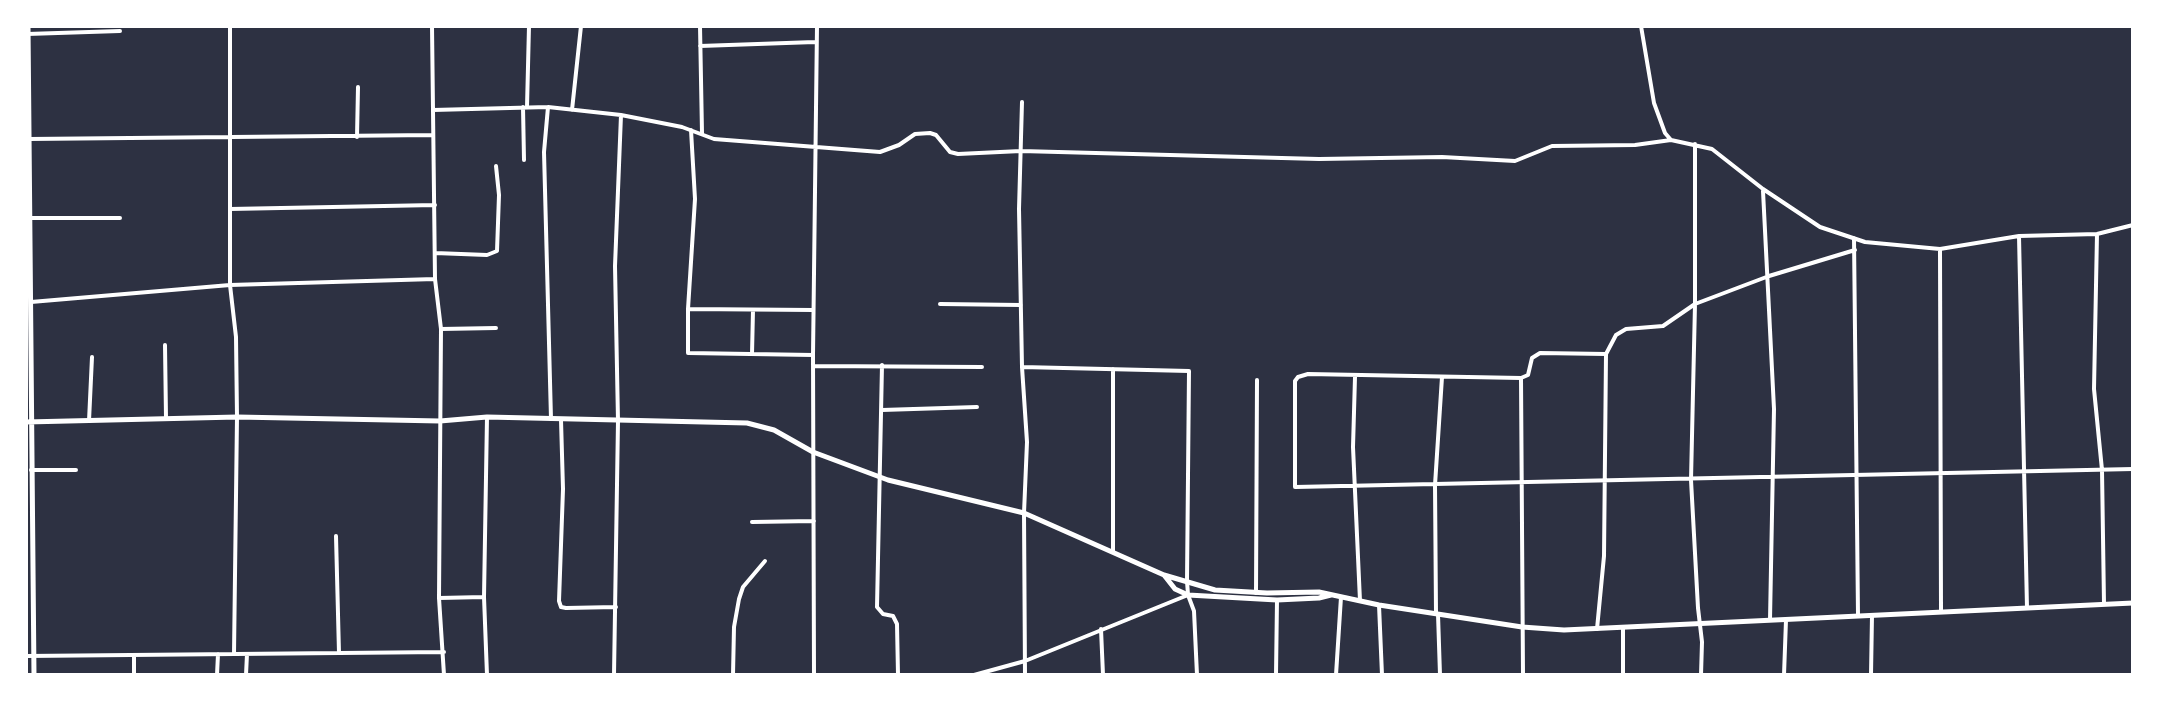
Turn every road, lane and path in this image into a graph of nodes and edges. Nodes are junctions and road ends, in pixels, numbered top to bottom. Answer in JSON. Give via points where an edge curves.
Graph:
{"nodes":[{"id":1,"x":28,"y":26,"type":"edge"},
{"id":2,"x":230,"y":26,"type":"edge"},
{"id":3,"x":432,"y":26,"type":"edge"},
{"id":4,"x":529,"y":26,"type":"edge"},
{"id":5,"x":581,"y":26,"type":"edge"},
{"id":6,"x":700,"y":26,"type":"edge"},
{"id":7,"x":817,"y":26,"type":"edge"},
{"id":8,"x":1641,"y":26,"type":"edge"},
{"id":9,"x":120,"y":31,"type":"dead end"},
{"id":10,"x":27,"y":34,"type":"edge"},
{"id":11,"x":815,"y":42,"type":"junction"},
{"id":12,"x":700,"y":46,"type":"junction"},
{"id":13,"x":358,"y":87,"type":"dead end"},
{"id":14,"x":1022,"y":102,"type":"dead end"},
{"id":15,"x":525,"y":107,"type":"junction"},
{"id":16,"x":548,"y":107,"type":"junction"},
{"id":17,"x":433,"y":110,"type":"junction"},
{"id":18,"x":572,"y":110,"type":"junction"},
{"id":19,"x":621,"y":115,"type":"junction"},
{"id":20,"x":691,"y":130,"type":"junction"},
{"id":21,"x":702,"y":133,"type":"junction"},
{"id":22,"x":433,"y":135,"type":"junction"},
{"id":23,"x":229,"y":136,"type":"junction"},
{"id":24,"x":357,"y":137,"type":"junction"},
{"id":25,"x":29,"y":139,"type":"junction"},
{"id":26,"x":1671,"y":140,"type":"junction"},
{"id":27,"x":1695,"y":144,"type":"junction"},
{"id":28,"x":815,"y":147,"type":"junction"},
{"id":29,"x":1021,"y":151,"type":"junction"},
{"id":30,"x":28,"y":152,"type":"edge"},
{"id":31,"x":524,"y":160,"type":"dead end"},
{"id":32,"x":496,"y":166,"type":"dead end"},
{"id":33,"x":1763,"y":189,"type":"junction"},
{"id":34,"x":435,"y":205,"type":"junction"},
{"id":35,"x":230,"y":209,"type":"junction"},
{"id":36,"x":30,"y":218,"type":"junction"},
{"id":37,"x":120,"y":218,"type":"dead end"},
{"id":38,"x":2133,"y":225,"type":"edge"},
{"id":39,"x":2097,"y":234,"type":"junction"},
{"id":40,"x":2019,"y":236,"type":"junction"},
{"id":41,"x":1854,"y":238,"type":"junction"},
{"id":42,"x":1940,"y":249,"type":"junction"},
{"id":43,"x":1855,"y":250,"type":"junction"},
{"id":44,"x":435,"y":253,"type":"junction"},
{"id":45,"x":1769,"y":276,"type":"junction"},
{"id":46,"x":435,"y":279,"type":"junction"},
{"id":47,"x":230,"y":285,"type":"junction"},
{"id":48,"x":31,"y":302,"type":"junction"},
{"id":49,"x":940,"y":304,"type":"dead end"},
{"id":50,"x":1695,"y":304,"type":"junction"},
{"id":51,"x":1021,"y":305,"type":"junction"},
{"id":52,"x":688,"y":309,"type":"junction"},
{"id":53,"x":753,"y":310,"type":"junction"},
{"id":54,"x":813,"y":310,"type":"junction"},
{"id":55,"x":28,"y":324,"type":"edge"},
{"id":56,"x":496,"y":328,"type":"dead end"},
{"id":57,"x":441,"y":329,"type":"junction"},
{"id":58,"x":165,"y":345,"type":"dead end"},
{"id":59,"x":752,"y":354,"type":"junction"},
{"id":60,"x":1606,"y":354,"type":"junction"},
{"id":61,"x":813,"y":355,"type":"junction"},
{"id":62,"x":92,"y":357,"type":"dead end"},
{"id":63,"x":882,"y":365,"type":"junction"},
{"id":64,"x":813,"y":366,"type":"junction"},
{"id":65,"x":982,"y":367,"type":"dead end"},
{"id":66,"x":1022,"y":367,"type":"junction"},
{"id":67,"x":1113,"y":369,"type":"junction"},
{"id":68,"x":1355,"y":377,"type":"junction"},
{"id":69,"x":1442,"y":377,"type":"junction"},
{"id":70,"x":1521,"y":378,"type":"junction"},
{"id":71,"x":1257,"y":380,"type":"dead end"},
{"id":72,"x":977,"y":407,"type":"dead end"},
{"id":73,"x":882,"y":410,"type":"junction"},
{"id":74,"x":237,"y":417,"type":"junction"},
{"id":75,"x":487,"y":417,"type":"junction"},
{"id":76,"x":166,"y":418,"type":"junction"},
{"id":77,"x":551,"y":419,"type":"junction"},
{"id":78,"x":561,"y":420,"type":"junction"},
{"id":79,"x":89,"y":421,"type":"junction"},
{"id":80,"x":440,"y":421,"type":"junction"},
{"id":81,"x":618,"y":421,"type":"junction"},
{"id":82,"x":28,"y":422,"type":"edge"},
{"id":83,"x":813,"y":452,"type":"junction"},
{"id":84,"x":2133,"y":469,"type":"edge"},
{"id":85,"x":31,"y":470,"type":"junction"},
{"id":86,"x":76,"y":470,"type":"dead end"},
{"id":87,"x":2025,"y":470,"type":"junction"},
{"id":88,"x":2102,"y":470,"type":"junction"},
{"id":89,"x":1942,"y":474,"type":"junction"},
{"id":90,"x":1857,"y":475,"type":"junction"},
{"id":91,"x":879,"y":476,"type":"junction"},
{"id":92,"x":1773,"y":478,"type":"junction"},
{"id":93,"x":1691,"y":480,"type":"junction"},
{"id":94,"x":1606,"y":482,"type":"junction"},
{"id":95,"x":1523,"y":483,"type":"junction"},
{"id":96,"x":1435,"y":485,"type":"junction"},
{"id":97,"x":1357,"y":486,"type":"junction"},
{"id":98,"x":1024,"y":513,"type":"junction"},
{"id":99,"x":814,"y":521,"type":"junction"},
{"id":100,"x":752,"y":522,"type":"dead end"},
{"id":101,"x":336,"y":536,"type":"dead end"},
{"id":102,"x":1113,"y":551,"type":"junction"},
{"id":103,"x":765,"y":561,"type":"dead end"},
{"id":104,"x":1164,"y":575,"type":"junction"},
{"id":105,"x":1187,"y":581,"type":"junction"},
{"id":106,"x":1256,"y":593,"type":"junction"},
{"id":107,"x":1188,"y":595,"type":"junction"},
{"id":108,"x":1331,"y":595,"type":"junction"},
{"id":109,"x":484,"y":597,"type":"junction"},
{"id":110,"x":1266,"y":597,"type":"junction"},
{"id":111,"x":1341,"y":597,"type":"junction"},
{"id":112,"x":439,"y":598,"type":"junction"},
{"id":113,"x":1277,"y":600,"type":"junction"},
{"id":114,"x":1360,"y":601,"type":"junction"},
{"id":115,"x":2133,"y":603,"type":"edge"},
{"id":116,"x":2104,"y":604,"type":"junction"},
{"id":117,"x":1379,"y":605,"type":"junction"},
{"id":118,"x":616,"y":607,"type":"junction"},
{"id":119,"x":2027,"y":608,"type":"junction"},
{"id":120,"x":1941,"y":612,"type":"junction"},
{"id":121,"x":1437,"y":614,"type":"junction"},
{"id":122,"x":1858,"y":615,"type":"junction"},
{"id":123,"x":1872,"y":615,"type":"junction"},
{"id":124,"x":1770,"y":620,"type":"junction"},
{"id":125,"x":1786,"y":620,"type":"junction"},
{"id":126,"x":1700,"y":625,"type":"junction"},
{"id":127,"x":1522,"y":627,"type":"junction"},
{"id":128,"x":1623,"y":628,"type":"junction"},
{"id":129,"x":1101,"y":629,"type":"junction"},
{"id":130,"x":1597,"y":629,"type":"junction"},
{"id":131,"x":445,"y":652,"type":"junction"},
{"id":132,"x":339,"y":653,"type":"junction"},
{"id":133,"x":218,"y":654,"type":"junction"},
{"id":134,"x":234,"y":654,"type":"junction"},
{"id":135,"x":247,"y":654,"type":"junction"},
{"id":136,"x":29,"y":656,"type":"edge"},
{"id":137,"x":134,"y":656,"type":"junction"},
{"id":138,"x":1025,"y":661,"type":"junction"},
{"id":139,"x":34,"y":675,"type":"edge"},
{"id":140,"x":134,"y":675,"type":"edge"},
{"id":141,"x":217,"y":675,"type":"edge"},
{"id":142,"x":246,"y":675,"type":"edge"},
{"id":143,"x":444,"y":675,"type":"edge"},
{"id":144,"x":487,"y":675,"type":"edge"},
{"id":145,"x":614,"y":675,"type":"edge"},
{"id":146,"x":733,"y":675,"type":"edge"},
{"id":147,"x":814,"y":675,"type":"edge"},
{"id":148,"x":898,"y":675,"type":"edge"},
{"id":149,"x":974,"y":675,"type":"edge"},
{"id":150,"x":1025,"y":675,"type":"edge"},
{"id":151,"x":1103,"y":675,"type":"edge"},
{"id":152,"x":1197,"y":675,"type":"edge"},
{"id":153,"x":1276,"y":675,"type":"edge"},
{"id":154,"x":1336,"y":675,"type":"edge"},
{"id":155,"x":1382,"y":675,"type":"edge"},
{"id":156,"x":1440,"y":675,"type":"edge"},
{"id":157,"x":1523,"y":675,"type":"edge"},
{"id":158,"x":1623,"y":675,"type":"edge"},
{"id":159,"x":1701,"y":675,"type":"edge"},
{"id":160,"x":1784,"y":675,"type":"edge"},
{"id":161,"x":1871,"y":675,"type":"edge"}],
"edges":[{"from":1,"to":10,"type":"street"},
{"from":2,"to":23,"type":"street"},
{"from":3,"to":17,"type":"street"},
{"from":4,"to":15,"type":"street"},
{"from":5,"to":18,"type":"street"},
{"from":6,"to":12,"type":"street"},
{"from":7,"to":11,"type":"street"},
{"from":8,"to":26,"type":"street","via":[[1656,113]]},
{"from":9,"to":10,"type":"street"},
{"from":10,"to":25,"type":"street"},
{"from":11,"to":12,"type":"street"},
{"from":11,"to":28,"type":"street"},
{"from":12,"to":21,"type":"street"},
{"from":13,"to":24,"type":"street"},
{"from":14,"to":29,"type":"street"},
{"from":15,"to":16,"type":"street"},
{"from":15,"to":17,"type":"street"},
{"from":15,"to":31,"type":"street"},
{"from":16,"to":18,"type":"street"},
{"from":16,"to":77,"type":"street","via":[[544,152]]},
{"from":17,"to":22,"type":"street"},
{"from":18,"to":19,"type":"street"},
{"from":19,"to":20,"type":"street"},
{"from":19,"to":81,"type":"street","via":[[615,266]]},
{"from":20,"to":21,"type":"street"},
{"from":20,"to":52,"type":"street","via":[[695,199]]},
{"from":21,"to":28,"type":"street","via":[[714,139]]},
{"from":22,"to":24,"type":"street"},
{"from":22,"to":34,"type":"street"},
{"from":23,"to":24,"type":"street"},
{"from":23,"to":25,"type":"street"},
{"from":23,"to":35,"type":"street"},
{"from":25,"to":30,"type":"street"},
{"from":26,"to":27,"type":"street"},
{"from":26,"to":29,"type":"street","via":[[1552,146],[1515,161]]},
{"from":27,"to":33,"type":"street","via":[[1712,149]]},
{"from":27,"to":50,"type":"street"},
{"from":28,"to":29,"type":"street","via":[[880,152],[915,134],[930,133],[950,152]]},
{"from":28,"to":54,"type":"street"},
{"from":29,"to":51,"type":"street"},
{"from":30,"to":36,"type":"street"},
{"from":32,"to":44,"type":"street","via":[[497,251]]},
{"from":33,"to":41,"type":"street","via":[[1820,227]]},
{"from":33,"to":45,"type":"street"},
{"from":34,"to":35,"type":"street"},
{"from":34,"to":44,"type":"street"},
{"from":35,"to":47,"type":"street"},
{"from":36,"to":37,"type":"street"},
{"from":36,"to":48,"type":"street"},
{"from":38,"to":39,"type":"street"},
{"from":39,"to":40,"type":"street"},
{"from":39,"to":88,"type":"street","via":[[2094,389]]},
{"from":40,"to":42,"type":"street"},
{"from":40,"to":87,"type":"street"},
{"from":41,"to":42,"type":"street"},
{"from":41,"to":43,"type":"street"},
{"from":42,"to":89,"type":"street"},
{"from":43,"to":45,"type":"street"},
{"from":43,"to":90,"type":"street"},
{"from":44,"to":46,"type":"street"},
{"from":45,"to":50,"type":"street"},
{"from":45,"to":92,"type":"street"},
{"from":46,"to":47,"type":"street"},
{"from":46,"to":57,"type":"street"},
{"from":47,"to":48,"type":"street"},
{"from":47,"to":74,"type":"street"},
{"from":48,"to":55,"type":"street"},
{"from":49,"to":51,"type":"street"},
{"from":50,"to":60,"type":"street","via":[[1663,326],[1620,331]]},
{"from":50,"to":93,"type":"street"},
{"from":51,"to":66,"type":"street"},
{"from":52,"to":53,"type":"street"},
{"from":52,"to":59,"type":"street","via":[[688,353]]},
{"from":53,"to":54,"type":"street"},
{"from":53,"to":59,"type":"street"},
{"from":54,"to":61,"type":"street"},
{"from":55,"to":82,"type":"street"},
{"from":56,"to":57,"type":"street"},
{"from":57,"to":80,"type":"street"},
{"from":58,"to":76,"type":"street"},
{"from":59,"to":61,"type":"street"},
{"from":60,"to":70,"type":"street","via":[[1540,353]]},
{"from":60,"to":94,"type":"street"},
{"from":61,"to":64,"type":"street"},
{"from":62,"to":79,"type":"street"},
{"from":63,"to":64,"type":"street"},
{"from":63,"to":65,"type":"street"},
{"from":63,"to":73,"type":"street"},
{"from":64,"to":83,"type":"street"},
{"from":66,"to":67,"type":"street"},
{"from":66,"to":98,"type":"street"},
{"from":67,"to":102,"type":"street"},
{"from":67,"to":105,"type":"street","via":[[1189,371]]},
{"from":68,"to":69,"type":"street"},
{"from":68,"to":97,"type":"street"},
{"from":68,"to":97,"type":"street","via":[[1308,374],[1295,381],[1293,482],[1297,488]]},
{"from":69,"to":70,"type":"street"},
{"from":69,"to":96,"type":"street"},
{"from":70,"to":95,"type":"street"},
{"from":71,"to":106,"type":"street"},
{"from":72,"to":73,"type":"street"},
{"from":73,"to":91,"type":"street"},
{"from":74,"to":76,"type":"street"},
{"from":74,"to":80,"type":"street"},
{"from":74,"to":134,"type":"street"},
{"from":75,"to":77,"type":"street"},
{"from":75,"to":80,"type":"street"},
{"from":75,"to":109,"type":"street"},
{"from":76,"to":79,"type":"street"},
{"from":77,"to":78,"type":"street"},
{"from":78,"to":81,"type":"street"},
{"from":78,"to":118,"type":"street","via":[[559,601],[566,608]]},
{"from":79,"to":82,"type":"street"},
{"from":80,"to":112,"type":"street"},
{"from":81,"to":83,"type":"street","via":[[747,423],[774,430]]},
{"from":81,"to":118,"type":"street"},
{"from":82,"to":85,"type":"street"},
{"from":83,"to":91,"type":"street"},
{"from":83,"to":99,"type":"street"},
{"from":84,"to":88,"type":"street"},
{"from":85,"to":86,"type":"street"},
{"from":85,"to":136,"type":"street"},
{"from":87,"to":88,"type":"street"},
{"from":87,"to":89,"type":"street"},
{"from":87,"to":119,"type":"street"},
{"from":88,"to":116,"type":"street"},
{"from":89,"to":90,"type":"street"},
{"from":89,"to":120,"type":"street"},
{"from":90,"to":92,"type":"street"},
{"from":90,"to":122,"type":"street"},
{"from":91,"to":98,"type":"street"},
{"from":91,"to":148,"type":"street","via":[[877,607],[897,624]]},
{"from":92,"to":93,"type":"street"},
{"from":92,"to":124,"type":"street"},
{"from":93,"to":94,"type":"street"},
{"from":93,"to":126,"type":"street"},
{"from":94,"to":95,"type":"street"},
{"from":94,"to":130,"type":"street"},
{"from":95,"to":96,"type":"street"},
{"from":95,"to":127,"type":"street"},
{"from":96,"to":97,"type":"street"},
{"from":96,"to":121,"type":"street"},
{"from":97,"to":114,"type":"street"},
{"from":98,"to":102,"type":"street"},
{"from":98,"to":138,"type":"street"},
{"from":99,"to":100,"type":"street"},
{"from":99,"to":147,"type":"street"},
{"from":101,"to":132,"type":"street"},
{"from":102,"to":104,"type":"street"},
{"from":103,"to":146,"type":"street","via":[[739,599]]},
{"from":104,"to":105,"type":"street"},
{"from":104,"to":107,"type":"street"},
{"from":105,"to":106,"type":"street","via":[[1215,590]]},
{"from":105,"to":107,"type":"street"},
{"from":106,"to":110,"type":"street"},
{"from":107,"to":110,"type":"street"},
{"from":107,"to":129,"type":"street"},
{"from":107,"to":152,"type":"street","via":[[1194,611]]},
{"from":108,"to":110,"type":"street"},
{"from":108,"to":111,"type":"street"},
{"from":108,"to":113,"type":"street"},
{"from":109,"to":112,"type":"street"},
{"from":109,"to":144,"type":"street"},
{"from":110,"to":113,"type":"street"},
{"from":111,"to":114,"type":"street"},
{"from":111,"to":154,"type":"street"},
{"from":112,"to":131,"type":"street"},
{"from":113,"to":153,"type":"street"},
{"from":114,"to":117,"type":"street"},
{"from":115,"to":116,"type":"street"},
{"from":116,"to":119,"type":"street"},
{"from":117,"to":121,"type":"street"},
{"from":117,"to":155,"type":"street"},
{"from":118,"to":145,"type":"street"},
{"from":119,"to":120,"type":"street"},
{"from":120,"to":123,"type":"street"},
{"from":121,"to":127,"type":"street"},
{"from":121,"to":156,"type":"street"},
{"from":122,"to":123,"type":"street"},
{"from":122,"to":125,"type":"street"},
{"from":123,"to":161,"type":"street"},
{"from":124,"to":125,"type":"street"},
{"from":124,"to":126,"type":"street"},
{"from":125,"to":160,"type":"street"},
{"from":126,"to":128,"type":"street"},
{"from":126,"to":159,"type":"street"},
{"from":127,"to":130,"type":"street"},
{"from":127,"to":157,"type":"street"},
{"from":128,"to":130,"type":"street"},
{"from":128,"to":158,"type":"street"},
{"from":129,"to":138,"type":"street"},
{"from":129,"to":151,"type":"street"},
{"from":131,"to":132,"type":"street"},
{"from":131,"to":143,"type":"street"},
{"from":132,"to":135,"type":"street"},
{"from":133,"to":134,"type":"street"},
{"from":133,"to":137,"type":"street"},
{"from":133,"to":141,"type":"street"},
{"from":134,"to":135,"type":"street"},
{"from":135,"to":142,"type":"street"},
{"from":136,"to":137,"type":"street"},
{"from":136,"to":139,"type":"street"},
{"from":137,"to":140,"type":"street"},
{"from":138,"to":149,"type":"street"},
{"from":138,"to":150,"type":"street"}]}
